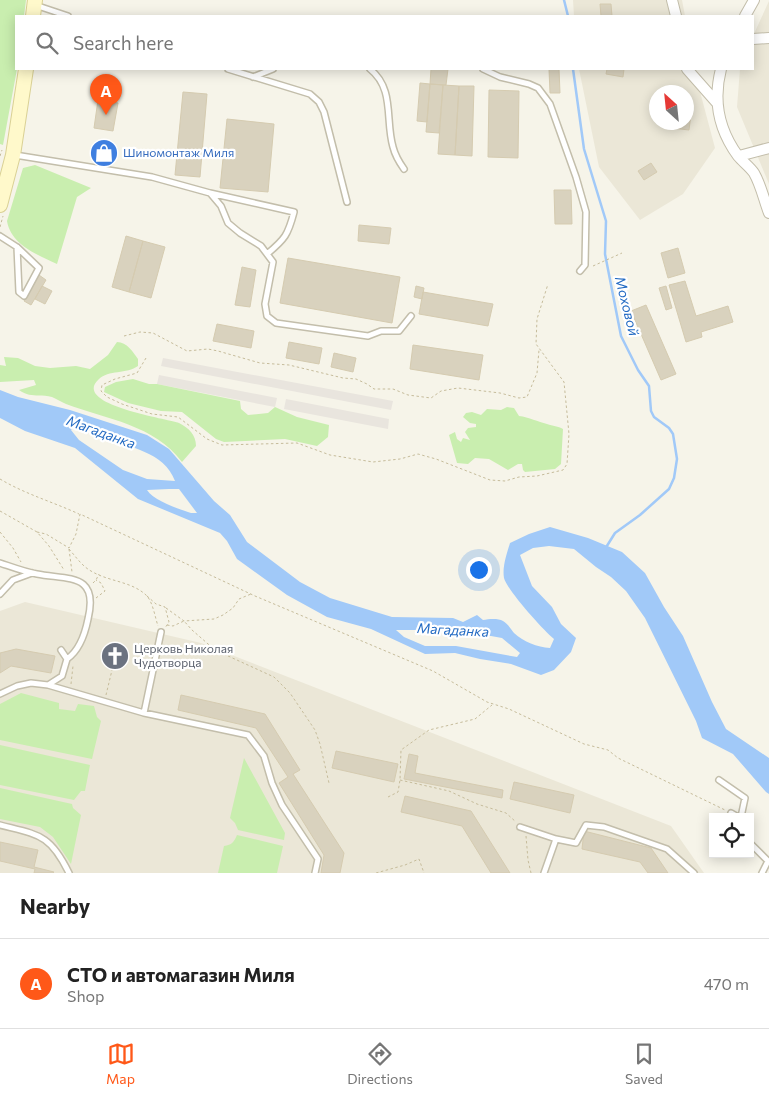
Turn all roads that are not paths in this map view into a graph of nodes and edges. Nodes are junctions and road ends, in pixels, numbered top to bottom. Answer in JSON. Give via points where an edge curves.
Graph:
{"nodes":[{"id":1,"x":672,"y":0,"type":"edge"},
{"id":2,"x":754,"y":0,"type":"edge"},
{"id":3,"x":35,"y":7,"type":"edge"},
{"id":4,"x":64,"y":15,"type":"edge"},
{"id":5,"x":676,"y":15,"type":"edge"},
{"id":6,"x":746,"y":15,"type":"edge"},
{"id":7,"x":769,"y":38,"type":"edge"},
{"id":8,"x":754,"y":39,"type":"edge"},
{"id":9,"x":26,"y":70,"type":"edge"},
{"id":10,"x":231,"y":70,"type":"edge"},
{"id":11,"x":270,"y":70,"type":"edge"},
{"id":12,"x":371,"y":70,"type":"edge"},
{"id":13,"x":485,"y":70,"type":"edge"},
{"id":14,"x":688,"y":70,"type":"edge"},
{"id":15,"x":721,"y":70,"type":"edge"},
{"id":16,"x":253,"y":77,"type":"junction"},
{"id":17,"x":717,"y":103,"type":"junction"},
{"id":18,"x":769,"y":148,"type":"edge"},
{"id":19,"x":13,"y":155,"type":"junction"},
{"id":20,"x":739,"y":156,"type":"junction"},
{"id":21,"x":404,"y":169,"type":"dead end"},
{"id":22,"x":210,"y":192,"type":"junction"},
{"id":23,"x":347,"y":202,"type":"dead end"},
{"id":24,"x":0,"y":205,"type":"edge"},
{"id":25,"x":769,"y":213,"type":"edge"},
{"id":26,"x":0,"y":236,"type":"edge"},
{"id":27,"x":17,"y":247,"type":"junction"},
{"id":28,"x":267,"y":254,"type":"junction"},
{"id":29,"x":580,"y":271,"type":"road end"},
{"id":30,"x":411,"y":316,"type":"dead end"},
{"id":31,"x":0,"y":563,"type":"edge"},
{"id":32,"x":29,"y":572,"type":"junction"},
{"id":33,"x":0,"y":594,"type":"edge"},
{"id":34,"x":161,"y":632,"type":"road end"},
{"id":35,"x":61,"y":650,"type":"dead end"},
{"id":36,"x":67,"y":659,"type":"junction"},
{"id":37,"x":48,"y":685,"type":"junction"},
{"id":38,"x":0,"y":694,"type":"edge"},
{"id":39,"x":144,"y":713,"type":"junction"},
{"id":40,"x":719,"y":780,"type":"dead end"},
{"id":41,"x":741,"y":813,"type":"edge"},
{"id":42,"x":0,"y":825,"type":"edge"},
{"id":43,"x":520,"y":827,"type":"road end"},
{"id":44,"x":556,"y":839,"type":"junction"},
{"id":45,"x":754,"y":847,"type":"edge"},
{"id":46,"x":69,"y":873,"type":"edge"},
{"id":47,"x":315,"y":873,"type":"edge"},
{"id":48,"x":544,"y":873,"type":"edge"},
{"id":49,"x":694,"y":873,"type":"edge"},
{"id":50,"x":762,"y":873,"type":"edge"}],
"edges":[{"from":1,"to":5,"type":"street"},
{"from":2,"to":6,"type":"street"},
{"from":3,"to":4,"type":"lane"},
{"from":7,"to":8,"type":"street"},
{"from":9,"to":19,"type":"street"},
{"from":10,"to":16,"type":"lane"},
{"from":11,"to":16,"type":"lane"},
{"from":12,"to":21,"type":"lane","via":[[381,80],[388,97],[392,145]]},
{"from":13,"to":29,"type":"lane","via":[[500,78],[538,88],[550,104],[586,212],[585,266]]},
{"from":14,"to":17,"type":"street"},
{"from":15,"to":17,"type":"street"},
{"from":16,"to":23,"type":"lane","via":[[310,94],[319,102]]},
{"from":17,"to":20,"type":"street","via":[[721,123]]},
{"from":18,"to":20,"type":"street"},
{"from":19,"to":22,"type":"lane","via":[[152,177]]},
{"from":19,"to":24,"type":"street"},
{"from":20,"to":25,"type":"street","via":[[754,173]]},
{"from":22,"to":28,"type":"lane","via":[[221,206],[228,224],[261,246]]},
{"from":22,"to":28,"type":"lane","via":[[294,212],[284,240]]},
{"from":26,"to":27,"type":"lane"},
{"from":27,"to":27,"type":"lane","via":[[19,292],[24,296],[39,268]]},
{"from":28,"to":30,"type":"lane","via":[[273,262],[267,316],[276,322],[368,336],[381,331],[399,331]]},
{"from":31,"to":32,"type":"lane"},
{"from":32,"to":33,"type":"lane","via":[[13,580]]},
{"from":32,"to":36,"type":"lane","via":[[74,578],[85,585],[91,597],[86,629],[74,653]]},
{"from":34,"to":39,"type":"lane"},
{"from":35,"to":36,"type":"lane"},
{"from":36,"to":37,"type":"lane","via":[[62,676]]},
{"from":37,"to":38,"type":"lane","via":[[16,686]]},
{"from":37,"to":39,"type":"lane"},
{"from":39,"to":47,"type":"lane","via":[[248,736],[264,756],[282,805],[318,860]]},
{"from":40,"to":41,"type":"lane","via":[[745,798]]},
{"from":42,"to":46,"type":"lane","via":[[38,834],[62,858]]},
{"from":43,"to":44,"type":"lane"},
{"from":44,"to":48,"type":"lane"},
{"from":44,"to":49,"type":"lane","via":[[576,843],[586,825],[604,827],[667,849]]},
{"from":45,"to":50,"type":"lane","via":[[768,861]]}]}
